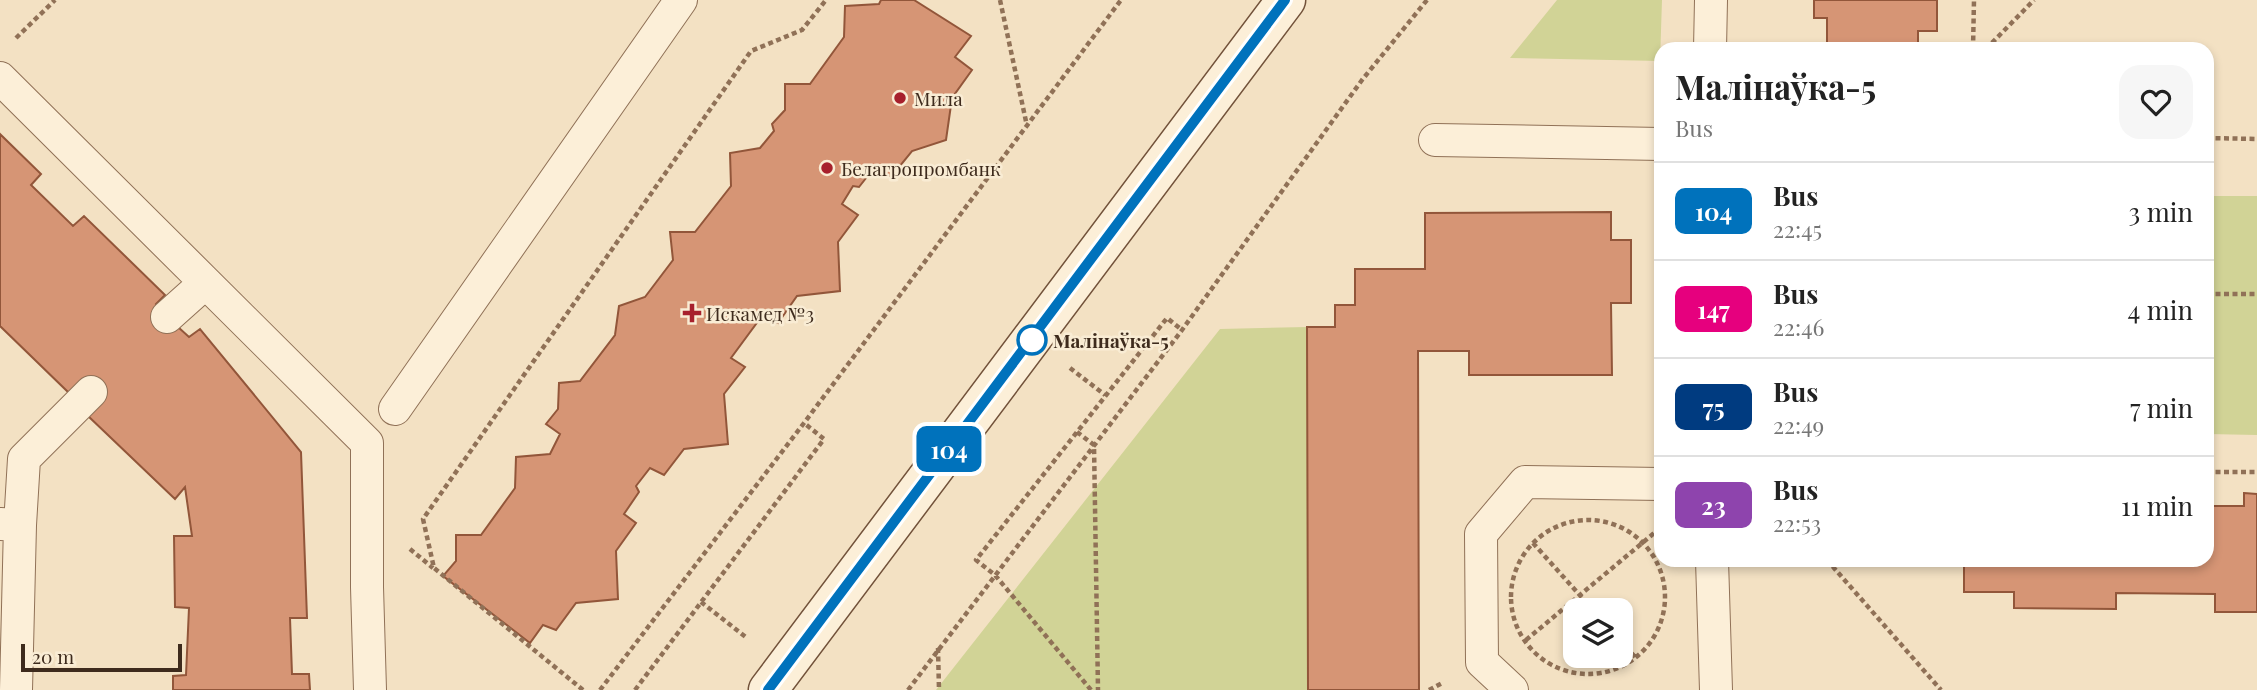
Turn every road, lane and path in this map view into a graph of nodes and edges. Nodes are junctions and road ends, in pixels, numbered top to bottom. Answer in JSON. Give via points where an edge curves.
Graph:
{"nodes":[{"id":1,"x":55,"y":0,"type":"edge"},
{"id":2,"x":681,"y":0,"type":"edge"},
{"id":3,"x":827,"y":0,"type":"edge"},
{"id":4,"x":1000,"y":0,"type":"edge"},
{"id":5,"x":1121,"y":0,"type":"edge"},
{"id":6,"x":1286,"y":0,"type":"edge"},
{"id":7,"x":1427,"y":0,"type":"edge"},
{"id":8,"x":1711,"y":0,"type":"edge"},
{"id":9,"x":1974,"y":0,"type":"edge"},
{"id":10,"x":2034,"y":0,"type":"edge"},
{"id":11,"x":1710,"y":42,"type":"edge"},
{"id":12,"x":1973,"y":42,"type":"edge"},
{"id":13,"x":1993,"y":42,"type":"edge"},
{"id":14,"x":9,"y":44,"type":"dead end"},
{"id":15,"x":0,"y":78,"type":"edge"},
{"id":16,"x":1027,"y":126,"type":"junction"},
{"id":17,"x":2214,"y":138,"type":"edge"},
{"id":18,"x":2257,"y":139,"type":"edge"},
{"id":19,"x":1436,"y":140,"type":"dead end"},
{"id":20,"x":1654,"y":144,"type":"edge"},
{"id":21,"x":205,"y":282,"type":"junction"},
{"id":22,"x":2214,"y":294,"type":"edge"},
{"id":23,"x":2257,"y":294,"type":"edge"},
{"id":24,"x":167,"y":317,"type":"dead end"},
{"id":25,"x":1182,"y":330,"type":"junction"},
{"id":26,"x":91,"y":391,"type":"dead end"},
{"id":27,"x":396,"y":409,"type":"dead end"},
{"id":28,"x":804,"y":423,"type":"junction"},
{"id":29,"x":1077,"y":432,"type":"junction"},
{"id":30,"x":1094,"y":445,"type":"junction"},
{"id":31,"x":2214,"y":471,"type":"edge"},
{"id":32,"x":2257,"y":472,"type":"edge"},
{"id":33,"x":1654,"y":484,"type":"edge"},
{"id":34,"x":10,"y":524,"type":"edge"},
{"id":35,"x":1654,"y":533,"type":"edge"},
{"id":36,"x":1533,"y":542,"type":"junction"},
{"id":37,"x":1644,"y":542,"type":"junction"},
{"id":38,"x":1654,"y":556,"type":"edge"},
{"id":39,"x":1660,"y":567,"type":"edge"},
{"id":40,"x":1712,"y":567,"type":"edge"},
{"id":41,"x":1833,"y":567,"type":"edge"},
{"id":42,"x":996,"y":575,"type":"junction"},
{"id":43,"x":1580,"y":595,"type":"junction"},
{"id":44,"x":1583,"y":598,"type":"edge"},
{"id":45,"x":701,"y":602,"type":"junction"},
{"id":46,"x":1525,"y":642,"type":"junction"},
{"id":47,"x":939,"y":647,"type":"junction"},
{"id":48,"x":1633,"y":655,"type":"edge"},
{"id":49,"x":1636,"y":658,"type":"junction"},
{"id":50,"x":1482,"y":662,"type":"junction"},
{"id":51,"x":777,"y":679,"type":"edge"},
{"id":52,"x":16,"y":690,"type":"edge"},
{"id":53,"x":370,"y":690,"type":"edge"},
{"id":54,"x":583,"y":690,"type":"edge"},
{"id":55,"x":600,"y":690,"type":"edge"},
{"id":56,"x":635,"y":690,"type":"edge"},
{"id":57,"x":908,"y":690,"type":"edge"},
{"id":58,"x":939,"y":690,"type":"edge"},
{"id":59,"x":1091,"y":690,"type":"edge"},
{"id":60,"x":1098,"y":690,"type":"edge"},
{"id":61,"x":1512,"y":690,"type":"edge"},
{"id":62,"x":1716,"y":690,"type":"edge"},
{"id":63,"x":1941,"y":690,"type":"edge"}],
"edges":[{"from":1,"to":14,"type":"path"},
{"from":2,"to":27,"type":"lane"},
{"from":3,"to":54,"type":"path","via":[[802,30],[751,51],[423,519],[434,568]]},
{"from":4,"to":16,"type":"path"},
{"from":5,"to":16,"type":"path"},
{"from":6,"to":51,"type":"main road"},
{"from":7,"to":25,"type":"path","via":[[1362,80]]},
{"from":8,"to":11,"type":"lane"},
{"from":9,"to":12,"type":"path"},
{"from":10,"to":13,"type":"path"},
{"from":15,"to":21,"type":"lane"},
{"from":16,"to":28,"type":"path"},
{"from":17,"to":18,"type":"path"},
{"from":19,"to":20,"type":"lane"},
{"from":21,"to":24,"type":"lane"},
{"from":21,"to":53,"type":"lane","via":[[367,443]]},
{"from":22,"to":23,"type":"path"},
{"from":25,"to":29,"type":"path","via":[[1167,318]]},
{"from":25,"to":30,"type":"path"},
{"from":26,"to":34,"type":"lane","via":[[24,458]]},
{"from":28,"to":45,"type":"path","via":[[824,439]]},
{"from":28,"to":55,"type":"path"},
{"from":29,"to":30,"type":"path"},
{"from":29,"to":42,"type":"path","via":[[976,559]]},
{"from":30,"to":42,"type":"path"},
{"from":30,"to":60,"type":"path"},
{"from":31,"to":32,"type":"path"},
{"from":33,"to":50,"type":"lane","via":[[1525,482],[1481,534]]},
{"from":34,"to":52,"type":"lane"},
{"from":35,"to":37,"type":"path"},
{"from":36,"to":37,"type":"path","via":[[1576,520],[1600,520],[1623,527]]},
{"from":36,"to":43,"type":"path"},
{"from":36,"to":46,"type":"path","via":[[1517,565],[1511,591],[1513,618]]},
{"from":37,"to":38,"type":"path"},
{"from":37,"to":43,"type":"path"},
{"from":39,"to":49,"type":"path","via":[[1665,610],[1657,633]]},
{"from":40,"to":62,"type":"lane"},
{"from":41,"to":63,"type":"path"},
{"from":42,"to":47,"type":"path"},
{"from":42,"to":59,"type":"path"},
{"from":43,"to":44,"type":"path"},
{"from":43,"to":46,"type":"path"},
{"from":45,"to":51,"type":"path"},
{"from":45,"to":56,"type":"path"},
{"from":46,"to":49,"type":"path","via":[[1544,660],[1568,672],[1595,675]]},
{"from":46,"to":50,"type":"path"},
{"from":47,"to":57,"type":"path"},
{"from":47,"to":58,"type":"path"},
{"from":48,"to":49,"type":"path"},
{"from":50,"to":61,"type":"lane"}]}
